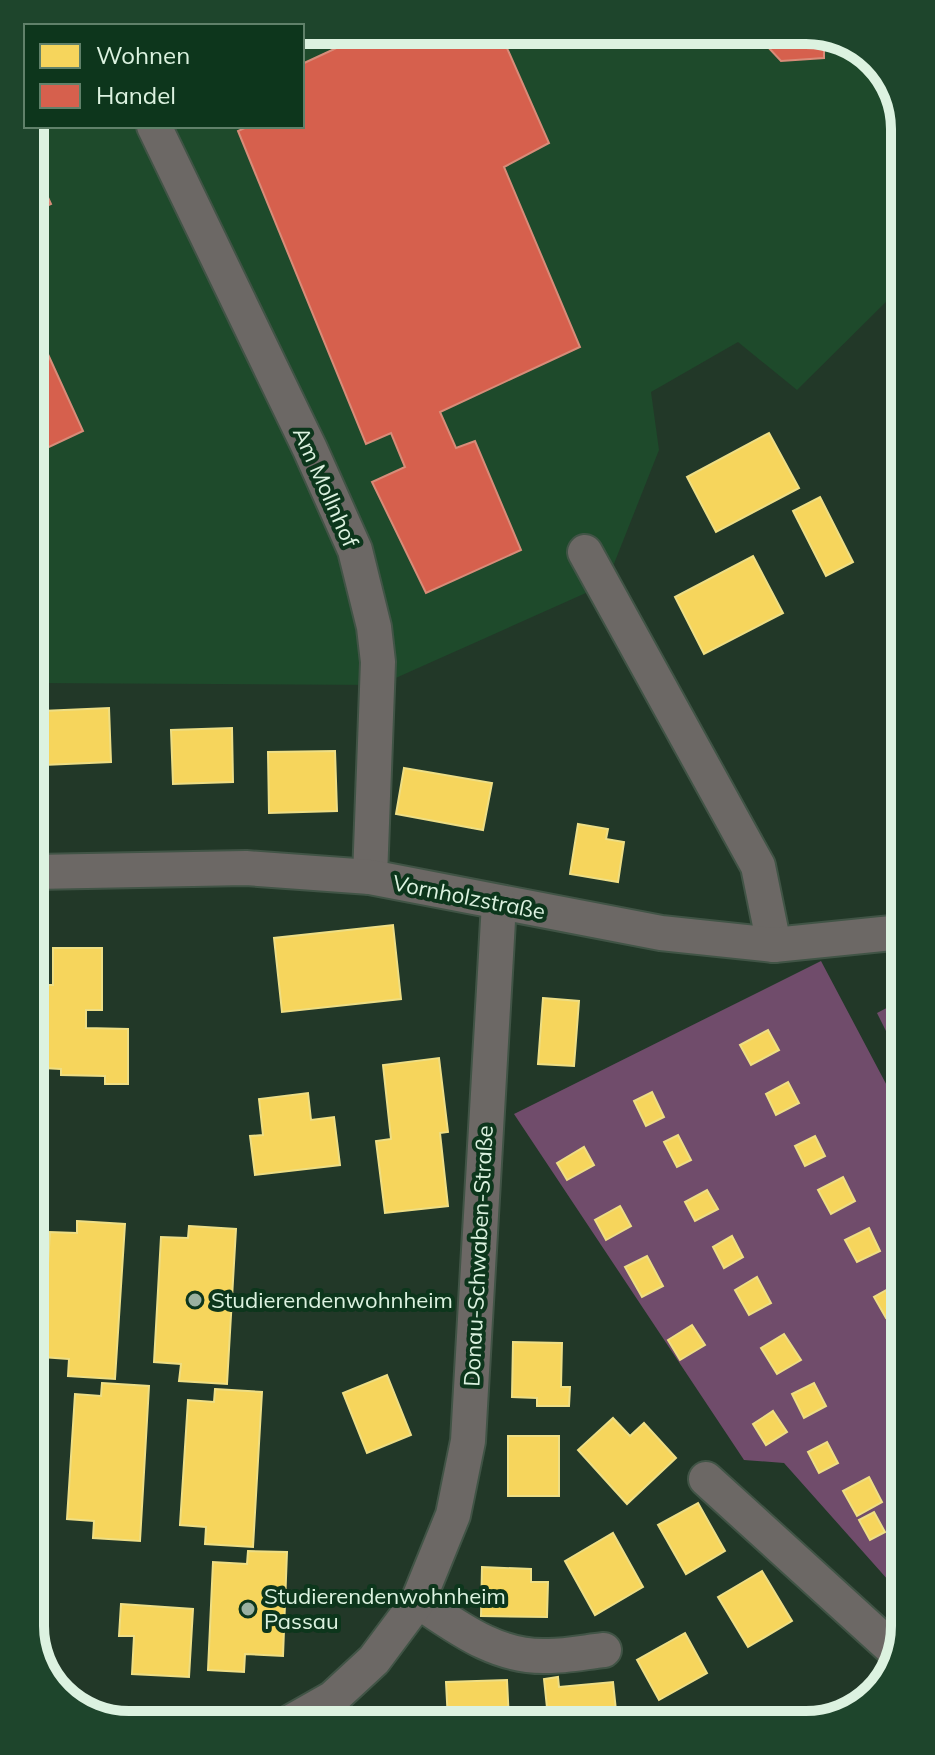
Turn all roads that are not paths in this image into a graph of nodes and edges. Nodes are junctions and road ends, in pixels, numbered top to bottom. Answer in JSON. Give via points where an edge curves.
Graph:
{"nodes":[{"id":1,"x":155,"y":128,"type":"edge"},
{"id":2,"x":585,"y":552,"type":"dead end"},
{"id":3,"x":44,"y":872,"type":"edge"},
{"id":4,"x":370,"y":877,"type":"junction"},
{"id":5,"x":499,"y":903,"type":"junction"},
{"id":6,"x":891,"y":933,"type":"edge"},
{"id":7,"x":774,"y":945,"type":"junction"},
{"id":8,"x":706,"y":1479,"type":"dead end"},
{"id":9,"x":418,"y":1601,"type":"junction"},
{"id":10,"x":888,"y":1645,"type":"edge"},
{"id":11,"x":604,"y":1650,"type":"dead end"},
{"id":12,"x":310,"y":1711,"type":"edge"}],
"edges":[{"from":1,"to":4,"type":"street","name":"Am Mollnhof","via":[[355,550],[378,662]]},
{"from":2,"to":7,"type":"street","via":[[758,866]]},
{"from":3,"to":4,"type":"street","name":"Vornholzstraße","via":[[246,868]]},
{"from":4,"to":5,"type":"street","name":"Vornholzstraße"},
{"from":5,"to":7,"type":"street","name":"Vornholzstraße","via":[[661,933]]},
{"from":5,"to":9,"type":"street","name":"Donau-Schwaben-Straße","via":[[468,1441],[453,1515]]},
{"from":6,"to":7,"type":"street","name":"Vornholzstraße"},
{"from":8,"to":10,"type":"street"},
{"from":9,"to":11,"type":"street","via":[[469,1636],[507,1651],[547,1657]]},
{"from":9,"to":12,"type":"street","name":"Donau-Schwaben-Straße","via":[[374,1660],[333,1698]]}]}
